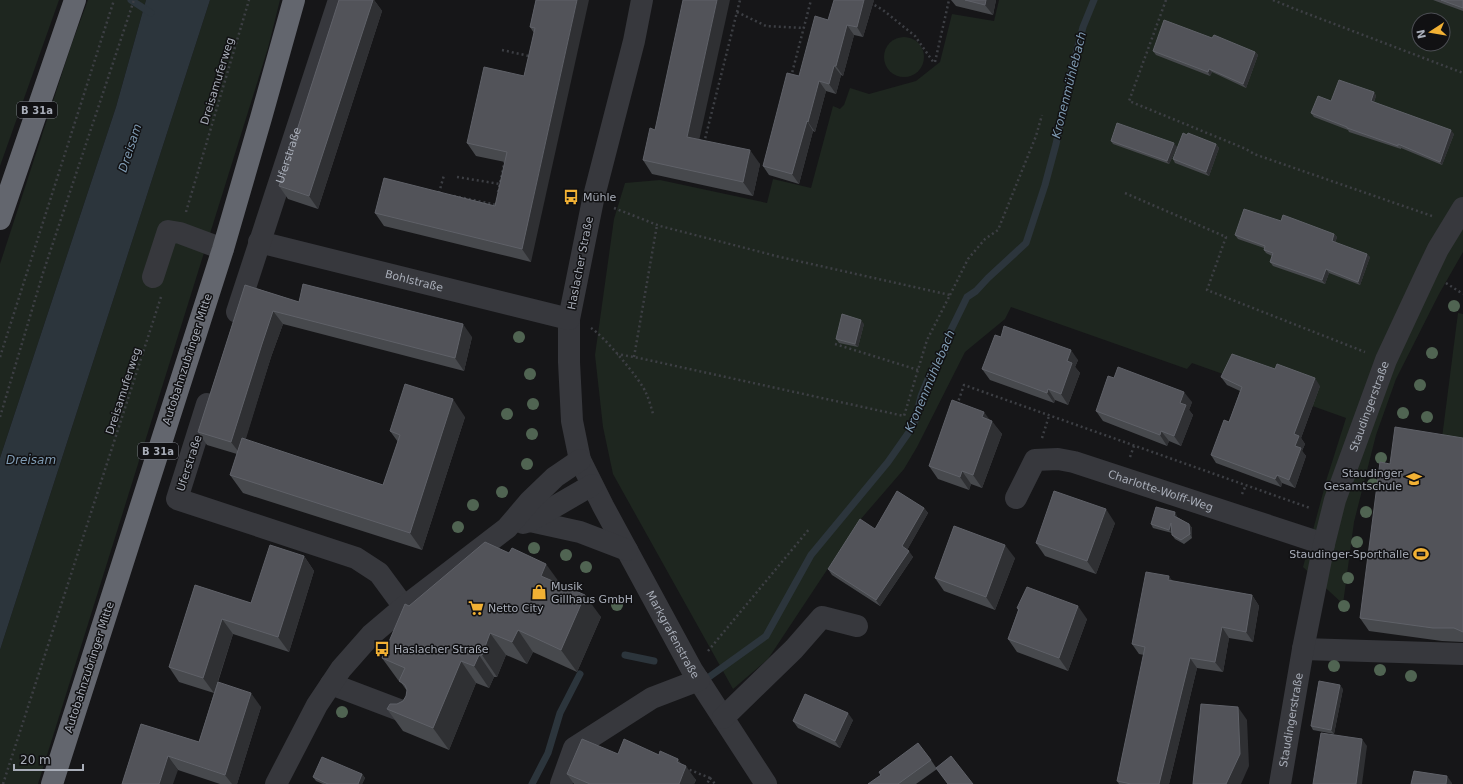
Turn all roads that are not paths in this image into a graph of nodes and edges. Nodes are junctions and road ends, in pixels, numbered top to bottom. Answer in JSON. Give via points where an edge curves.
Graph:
{"nodes":[{"id":1,"x":75,"y":0,"type":"edge"},
{"id":2,"x":294,"y":0,"type":"edge"},
{"id":3,"x":339,"y":0,"type":"edge"},
{"id":4,"x":642,"y":0,"type":"edge"},
{"id":5,"x":1458,"y":216,"type":"edge"},
{"id":6,"x":0,"y":219,"type":"edge"},
{"id":7,"x":259,"y":242,"type":"junction"},
{"id":8,"x":223,"y":249,"type":"junction"},
{"id":9,"x":158,"y":283,"type":"road end"},
{"id":10,"x":569,"y":319,"type":"junction"},
{"id":11,"x":230,"y":333,"type":"edge"},
{"id":12,"x":214,"y":386,"type":"edge"},
{"id":13,"x":580,"y":460,"type":"junction"},
{"id":14,"x":592,"y":485,"type":"junction"},
{"id":15,"x":1016,"y":498,"type":"dead end"},
{"id":16,"x":530,"y":521,"type":"junction"},
{"id":17,"x":507,"y":528,"type":"junction"},
{"id":18,"x":1324,"y":544,"type":"junction"},
{"id":19,"x":627,"y":550,"type":"junction"},
{"id":20,"x":404,"y":607,"type":"junction"},
{"id":21,"x":857,"y":626,"type":"dead end"},
{"id":22,"x":1303,"y":649,"type":"junction"},
{"id":23,"x":1463,"y":654,"type":"edge"},
{"id":24,"x":695,"y":675,"type":"junction"},
{"id":25,"x":331,"y":684,"type":"junction"},
{"id":26,"x":410,"y":714,"type":"edge"},
{"id":27,"x":723,"y":718,"type":"junction"},
{"id":28,"x":52,"y":784,"type":"edge"},
{"id":29,"x":276,"y":784,"type":"edge"},
{"id":30,"x":560,"y":784,"type":"edge"},
{"id":31,"x":766,"y":784,"type":"edge"},
{"id":32,"x":1280,"y":784,"type":"edge"}],
"edges":[{"from":1,"to":6,"type":"highway","number":"B 31a"},
{"from":2,"to":8,"type":"highway","name":"Autobahnzubringer Mitte","number":"B 31a"},
{"from":3,"to":7,"type":"street","name":"Uferstraße"},
{"from":4,"to":10,"type":"street","name":"Haslacher Straße","via":[[593,200]]},
{"from":5,"to":18,"type":"street","name":"Staudingerstraße","via":[[1426,272],[1386,360],[1335,500]]},
{"from":7,"to":10,"type":"street","name":"Bohlstraße"},
{"from":7,"to":11,"type":"street","name":"Uferstraße"},
{"from":8,"to":9,"type":"street","via":[[168,231]]},
{"from":8,"to":28,"type":"highway","name":"Autobahnzubringer Mitte","number":"B 31a"},
{"from":10,"to":13,"type":"street","name":"Haslacher Straße","via":[[572,421]]},
{"from":12,"to":20,"type":"street","name":"Uferstraße","via":[[177,499],[356,558],[379,573]]},
{"from":13,"to":14,"type":"street","name":"Haslacher Straße"},
{"from":13,"to":17,"type":"street","via":[[555,476]]},
{"from":14,"to":16,"type":"street"},
{"from":14,"to":19,"type":"street","name":"Markgrafenstraße"},
{"from":15,"to":18,"type":"street","name":"Charlotte-Wolff-Weg","via":[[1035,460],[1058,459],[1074,462]]},
{"from":16,"to":17,"type":"street"},
{"from":16,"to":19,"type":"street","via":[[580,532]]},
{"from":17,"to":20,"type":"street"},
{"from":18,"to":22,"type":"street","name":"Staudingerstraße"},
{"from":19,"to":24,"type":"street","name":"Markgrafenstraße"},
{"from":20,"to":25,"type":"street","via":[[371,635]]},
{"from":21,"to":27,"type":"street","via":[[822,617],[794,649]]},
{"from":22,"to":23,"type":"street"},
{"from":22,"to":32,"type":"street","name":"Staudingerstraße"},
{"from":24,"to":27,"type":"street","name":"Markgrafenstraße"},
{"from":24,"to":30,"type":"street","via":[[652,698],[574,748]]},
{"from":25,"to":26,"type":"street"},
{"from":25,"to":29,"type":"street","via":[[317,705]]},
{"from":27,"to":31,"type":"street","name":"Markgrafenstraße"}]}
